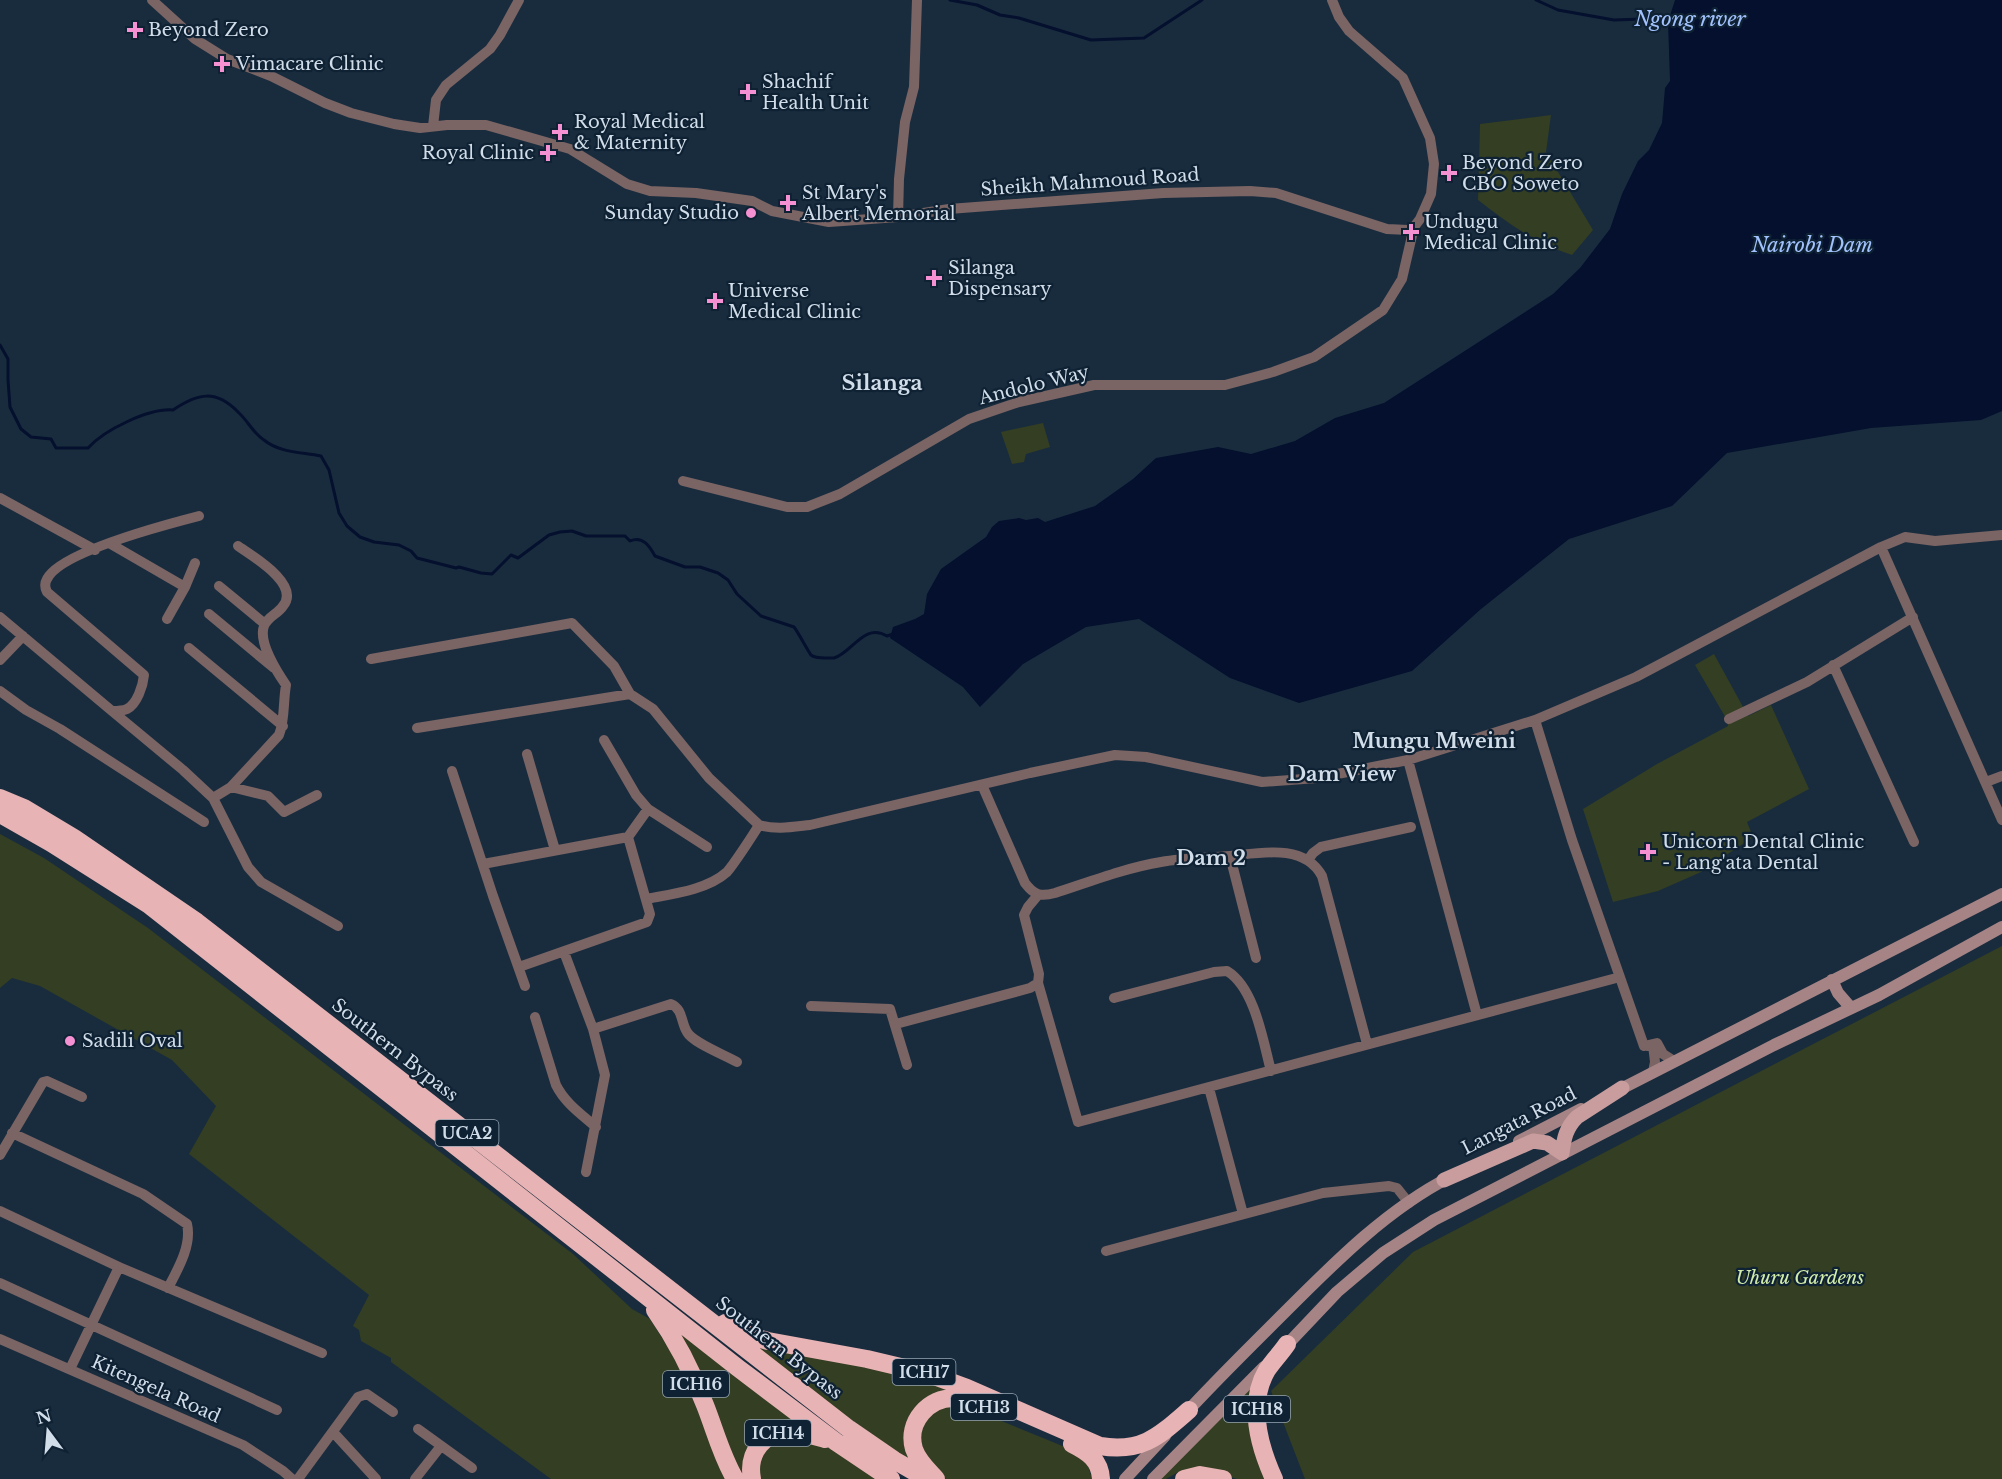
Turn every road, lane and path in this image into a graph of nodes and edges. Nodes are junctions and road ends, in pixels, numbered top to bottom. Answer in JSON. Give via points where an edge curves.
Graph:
{"nodes":[{"id":1,"x":152,"y":0,"type":"edge"},
{"id":2,"x":519,"y":0,"type":"edge"},
{"id":3,"x":917,"y":0,"type":"edge"},
{"id":4,"x":1332,"y":0,"type":"edge"},
{"id":5,"x":433,"y":126,"type":"junction"},
{"id":6,"x":898,"y":217,"type":"junction"},
{"id":7,"x":1414,"y":227,"type":"junction"},
{"id":8,"x":682,"y":481,"type":"dead end"},
{"id":9,"x":0,"y":498,"type":"edge"},
{"id":10,"x":199,"y":516,"type":"dead end"},
{"id":11,"x":2002,"y":535,"type":"edge"},
{"id":12,"x":109,"y":543,"type":"junction"},
{"id":13,"x":238,"y":546,"type":"dead end"},
{"id":14,"x":1881,"y":547,"type":"junction"},
{"id":15,"x":95,"y":550,"type":"junction"},
{"id":16,"x":195,"y":563,"type":"dead end"},
{"id":17,"x":219,"y":586,"type":"dead end"},
{"id":18,"x":185,"y":587,"type":"junction"},
{"id":19,"x":209,"y":614,"type":"dead end"},
{"id":20,"x":0,"y":617,"type":"edge"},
{"id":21,"x":1913,"y":617,"type":"junction"},
{"id":22,"x":168,"y":619,"type":"dead end"},
{"id":23,"x":265,"y":624,"type":"junction"},
{"id":24,"x":23,"y":636,"type":"junction"},
{"id":25,"x":189,"y":648,"type":"dead end"},
{"id":26,"x":371,"y":659,"type":"dead end"},
{"id":27,"x":0,"y":660,"type":"edge"},
{"id":28,"x":1833,"y":665,"type":"junction"},
{"id":29,"x":274,"y":669,"type":"junction"},
{"id":30,"x":0,"y":691,"type":"edge"},
{"id":31,"x":630,"y":694,"type":"junction"},
{"id":32,"x":112,"y":711,"type":"junction"},
{"id":33,"x":1729,"y":719,"type":"dead end"},
{"id":34,"x":1535,"y":720,"type":"junction"},
{"id":35,"x":283,"y":726,"type":"junction"},
{"id":36,"x":417,"y":728,"type":"dead end"},
{"id":37,"x":604,"y":740,"type":"dead end"},
{"id":38,"x":527,"y":754,"type":"dead end"},
{"id":39,"x":1408,"y":760,"type":"junction"},
{"id":40,"x":452,"y":771,"type":"dead end"},
{"id":41,"x":2002,"y":776,"type":"edge"},
{"id":42,"x":1986,"y":782,"type":"junction"},
{"id":43,"x":982,"y":785,"type":"junction"},
{"id":44,"x":231,"y":787,"type":"junction"},
{"id":45,"x":317,"y":795,"type":"dead end"},
{"id":46,"x":0,"y":798,"type":"edge"},
{"id":47,"x":213,"y":798,"type":"junction"},
{"id":48,"x":648,"y":809,"type":"junction"},
{"id":49,"x":0,"y":814,"type":"edge"},
{"id":50,"x":2002,"y":820,"type":"edge"},
{"id":51,"x":204,"y":822,"type":"dead end"},
{"id":52,"x":759,"y":825,"type":"junction"},
{"id":53,"x":1411,"y":827,"type":"dead end"},
{"id":54,"x":628,"y":837,"type":"junction"},
{"id":55,"x":1914,"y":842,"type":"dead end"},
{"id":56,"x":707,"y":847,"type":"dead end"},
{"id":57,"x":555,"y":850,"type":"junction"},
{"id":58,"x":1230,"y":856,"type":"junction"},
{"id":59,"x":1308,"y":860,"type":"junction"},
{"id":60,"x":483,"y":864,"type":"junction"},
{"id":61,"x":2002,"y":894,"type":"edge"},
{"id":62,"x":1038,"y":895,"type":"junction"},
{"id":63,"x":646,"y":898,"type":"junction"},
{"id":64,"x":338,"y":926,"type":"dead end"},
{"id":65,"x":2002,"y":927,"type":"edge"},
{"id":66,"x":564,"y":952,"type":"junction"},
{"id":67,"x":1256,"y":958,"type":"dead end"},
{"id":68,"x":519,"y":967,"type":"junction"},
{"id":69,"x":1620,"y":977,"type":"junction"},
{"id":70,"x":1832,"y":980,"type":"junction"},
{"id":71,"x":1038,"y":983,"type":"junction"},
{"id":72,"x":525,"y":986,"type":"dead end"},
{"id":73,"x":1114,"y":998,"type":"dead end"},
{"id":74,"x":811,"y":1006,"type":"dead end"},
{"id":75,"x":1851,"y":1008,"type":"junction"},
{"id":76,"x":1478,"y":1016,"type":"junction"},
{"id":77,"x":534,"y":1017,"type":"dead end"},
{"id":78,"x":896,"y":1024,"type":"junction"},
{"id":79,"x":593,"y":1029,"type":"junction"},
{"id":80,"x":1367,"y":1044,"type":"junction"},
{"id":81,"x":1644,"y":1046,"type":"junction"},
{"id":82,"x":1674,"y":1061,"type":"junction"},
{"id":83,"x":737,"y":1062,"type":"dead end"},
{"id":84,"x":907,"y":1065,"type":"dead end"},
{"id":85,"x":1271,"y":1071,"type":"junction"},
{"id":86,"x":1653,"y":1072,"type":"junction"},
{"id":87,"x":1209,"y":1088,"type":"junction"},
{"id":88,"x":1622,"y":1088,"type":"junction"},
{"id":89,"x":82,"y":1097,"type":"dead end"},
{"id":90,"x":596,"y":1127,"type":"junction"},
{"id":91,"x":12,"y":1133,"type":"junction"},
{"id":92,"x":1562,"y":1153,"type":"junction"},
{"id":93,"x":0,"y":1155,"type":"edge"},
{"id":94,"x":586,"y":1172,"type":"dead end"},
{"id":95,"x":1444,"y":1180,"type":"junction"},
{"id":96,"x":1409,"y":1203,"type":"junction"},
{"id":97,"x":0,"y":1211,"type":"edge"},
{"id":98,"x":1243,"y":1214,"type":"junction"},
{"id":99,"x":1106,"y":1251,"type":"dead end"},
{"id":100,"x":119,"y":1267,"type":"junction"},
{"id":101,"x":652,"y":1277,"type":"junction"},
{"id":102,"x":0,"y":1283,"type":"edge"},
{"id":103,"x":168,"y":1287,"type":"junction"},
{"id":104,"x":646,"y":1296,"type":"junction"},
{"id":105,"x":90,"y":1324,"type":"junction"},
{"id":106,"x":0,"y":1339,"type":"edge"},
{"id":107,"x":1287,"y":1344,"type":"junction"},
{"id":108,"x":322,"y":1353,"type":"dead end"},
{"id":109,"x":70,"y":1369,"type":"junction"},
{"id":110,"x":278,"y":1410,"type":"dead end"},
{"id":111,"x":1189,"y":1410,"type":"junction"},
{"id":112,"x":393,"y":1412,"type":"dead end"},
{"id":113,"x":418,"y":1429,"type":"dead end"},
{"id":114,"x":333,"y":1432,"type":"junction"},
{"id":115,"x":836,"y":1442,"type":"junction"},
{"id":116,"x":441,"y":1446,"type":"junction"},
{"id":117,"x":472,"y":1468,"type":"dead end"},
{"id":118,"x":292,"y":1479,"type":"edge"},
{"id":119,"x":298,"y":1479,"type":"edge"},
{"id":120,"x":376,"y":1479,"type":"edge"},
{"id":121,"x":416,"y":1479,"type":"edge"},
{"id":122,"x":735,"y":1479,"type":"edge"},
{"id":123,"x":752,"y":1479,"type":"edge"},
{"id":124,"x":891,"y":1479,"type":"edge"},
{"id":125,"x":927,"y":1479,"type":"edge"},
{"id":126,"x":936,"y":1479,"type":"edge"},
{"id":127,"x":1101,"y":1479,"type":"edge"},
{"id":128,"x":1125,"y":1479,"type":"edge"},
{"id":129,"x":1153,"y":1479,"type":"edge"},
{"id":130,"x":1184,"y":1479,"type":"edge"},
{"id":131,"x":1223,"y":1479,"type":"edge"},
{"id":132,"x":1274,"y":1479,"type":"edge"}],
"edges":[{"from":1,"to":5,"type":"street","name":"Sheikh Mahmoud Road","via":[[195,39],[227,59],[325,103],[394,124]]},
{"from":2,"to":5,"type":"street","via":[[490,49],[446,85],[436,100]]},
{"from":3,"to":6,"type":"street","via":[[914,87],[904,122]]},
{"from":4,"to":7,"type":"street","via":[[1349,31],[1403,78],[1430,138],[1432,188]]},
{"from":5,"to":6,"type":"street","name":"Sheikh Mahmoud Road","via":[[486,125],[570,149],[627,184],[650,191],[752,201],[781,213],[829,222]]},
{"from":6,"to":7,"type":"street","name":"Sheikh Mahmoud Road","via":[[960,208],[1231,190],[1276,193],[1387,229],[1401,231]]},
{"from":7,"to":8,"type":"street","name":"Andolo Way","via":[[1402,279],[1383,310],[1314,357],[1273,372],[1225,385],[1094,385],[1019,402],[969,419],[840,494],[807,507],[787,507]]},
{"from":9,"to":15,"type":"street"},
{"from":10,"to":12,"type":"street"},
{"from":11,"to":14,"type":"street","via":[[1935,541],[1905,537]]},
{"from":12,"to":15,"type":"street"},
{"from":12,"to":18,"type":"street"},
{"from":13,"to":23,"type":"street","via":[[284,584],[285,605]]},
{"from":14,"to":21,"type":"street"},
{"from":14,"to":34,"type":"street","via":[[1636,677]]},
{"from":15,"to":32,"type":"street","via":[[62,565],[51,573],[45,586],[47,592],[144,675],[143,686],[131,706],[125,711]]},
{"from":16,"to":18,"type":"street"},
{"from":17,"to":23,"type":"street"},
{"from":18,"to":22,"type":"street"},
{"from":19,"to":29,"type":"street"},
{"from":20,"to":24,"type":"street"},
{"from":21,"to":28,"type":"street"},
{"from":21,"to":42,"type":"street"},
{"from":23,"to":29,"type":"street","via":[[264,641]]},
{"from":24,"to":27,"type":"street"},
{"from":24,"to":32,"type":"street"},
{"from":25,"to":35,"type":"street"},
{"from":26,"to":31,"type":"street","via":[[572,623],[614,666]]},
{"from":28,"to":33,"type":"street","via":[[1807,682]]},
{"from":28,"to":55,"type":"street"},
{"from":29,"to":35,"type":"street","via":[[286,686]]},
{"from":30,"to":51,"type":"street"},
{"from":31,"to":36,"type":"street"},
{"from":31,"to":52,"type":"street","via":[[653,709],[709,777]]},
{"from":32,"to":47,"type":"street"},
{"from":34,"to":39,"type":"street"},
{"from":34,"to":69,"type":"street"},
{"from":35,"to":44,"type":"street"},
{"from":37,"to":48,"type":"street"},
{"from":38,"to":57,"type":"street"},
{"from":39,"to":43,"type":"street","via":[[1317,778],[1262,782],[1146,756],[1115,755]]},
{"from":39,"to":76,"type":"street"},
{"from":40,"to":60,"type":"street"},
{"from":41,"to":42,"type":"street"},
{"from":42,"to":50,"type":"street"},
{"from":43,"to":52,"type":"street","via":[[810,825],[778,829]]},
{"from":43,"to":62,"type":"street","via":[[1025,883]]},
{"from":44,"to":45,"type":"street","via":[[268,796],[284,812]]},
{"from":44,"to":47,"type":"street"},
{"from":46,"to":101,"type":"highway","name":"Southern Bypass","number":"UCA2","via":[[74,838],[197,922]]},
{"from":47,"to":64,"type":"street","via":[[248,867],[261,882]]},
{"from":48,"to":54,"type":"street"},
{"from":48,"to":56,"type":"street"},
{"from":49,"to":104,"type":"highway","name":"Southern Bypass","number":"UCA2","via":[[149,905]]},
{"from":52,"to":63,"type":"street","via":[[728,871],[716,879]]},
{"from":53,"to":59,"type":"street","via":[[1322,847]]},
{"from":54,"to":57,"type":"street"},
{"from":54,"to":63,"type":"street"},
{"from":57,"to":60,"type":"street"},
{"from":58,"to":59,"type":"street","via":[[1272,852]]},
{"from":58,"to":62,"type":"street","via":[[1159,862]]},
{"from":58,"to":67,"type":"street"},
{"from":59,"to":80,"type":"street","via":[[1322,876]]},
{"from":60,"to":68,"type":"street"},
{"from":61,"to":70,"type":"main road","name":"Langata Road"},
{"from":62,"to":71,"type":"street","via":[[1024,915]]},
{"from":63,"to":66,"type":"street","via":[[650,914],[644,925]]},
{"from":65,"to":75,"type":"main road"},
{"from":66,"to":68,"type":"street"},
{"from":66,"to":79,"type":"street"},
{"from":68,"to":72,"type":"street"},
{"from":69,"to":76,"type":"street"},
{"from":69,"to":81,"type":"street"},
{"from":70,"to":75,"type":"main road"},
{"from":70,"to":82,"type":"main road","name":"Langata Road"},
{"from":71,"to":78,"type":"street"},
{"from":71,"to":87,"type":"street","via":[[1078,1122]]},
{"from":73,"to":85,"type":"street","via":[[1227,971],[1250,1000]]},
{"from":74,"to":78,"type":"street","via":[[886,1007],[892,1011]]},
{"from":75,"to":92,"type":"main road"},
{"from":76,"to":80,"type":"street"},
{"from":77,"to":90,"type":"street","via":[[561,1095]]},
{"from":78,"to":84,"type":"street"},
{"from":79,"to":83,"type":"street","via":[[672,1004],[678,1008],[690,1036]]},
{"from":79,"to":90,"type":"street","via":[[605,1075]]},
{"from":80,"to":85,"type":"street"},
{"from":81,"to":82,"type":"street","via":[[1657,1044]]},
{"from":81,"to":86,"type":"street","via":[[1653,1045]]},
{"from":82,"to":86,"type":"main road","name":"Langata Road"},
{"from":85,"to":87,"type":"street"},
{"from":86,"to":88,"type":"main road","name":"Langata Road"},
{"from":87,"to":98,"type":"street"},
{"from":88,"to":92,"type":"main road","via":[[1571,1122]]},
{"from":88,"to":95,"type":"main road","name":"Langata Road"},
{"from":89,"to":91,"type":"street","via":[[43,1082]]},
{"from":90,"to":94,"type":"street"},
{"from":91,"to":93,"type":"street"},
{"from":91,"to":103,"type":"street","via":[[142,1194],[187,1224],[189,1235]]},
{"from":92,"to":95,"type":"main road","via":[[1547,1143],[1533,1141]]},
{"from":92,"to":107,"type":"main road","via":[[1434,1220],[1383,1253],[1337,1292]]},
{"from":95,"to":96,"type":"main road","name":"Langata Road"},
{"from":96,"to":98,"type":"street","via":[[1397,1188],[1382,1186],[1323,1193]]},
{"from":96,"to":111,"type":"main road","name":"Langata Road","via":[[1351,1247]]},
{"from":97,"to":100,"type":"street"},
{"from":98,"to":99,"type":"street"},
{"from":100,"to":103,"type":"street"},
{"from":100,"to":105,"type":"street"},
{"from":101,"to":111,"type":"highway","number":"ICH17","via":[[750,1336],[926,1373],[1100,1446],[1131,1448],[1144,1444],[1157,1438]]},
{"from":101,"to":125,"type":"highway","name":"Southern Bypass","number":"UCA2","via":[[849,1429]]},
{"from":102,"to":105,"type":"street"},
{"from":103,"to":108,"type":"street"},
{"from":104,"to":115,"type":"highway","name":"Southern Bypass","number":"UCA2"},
{"from":104,"to":122,"type":"highway","number":"ICH16","via":[[685,1359]]},
{"from":105,"to":109,"type":"street"},
{"from":105,"to":110,"type":"street"},
{"from":106,"to":109,"type":"street","name":"Kitengela Road"},
{"from":107,"to":129,"type":"main road"},
{"from":107,"to":132,"type":"highway","number":"ICH18","via":[[1267,1372],[1257,1402],[1260,1440]]},
{"from":109,"to":118,"type":"street","name":"Kitengela Road","via":[[243,1445]]},
{"from":111,"to":128,"type":"main road","name":"Langata Road"},
{"from":112,"to":114,"type":"street","via":[[364,1394],[355,1400]]},
{"from":113,"to":116,"type":"street"},
{"from":114,"to":119,"type":"street"},
{"from":114,"to":120,"type":"street"},
{"from":115,"to":123,"type":"highway","number":"ICH14","via":[[790,1432],[768,1437],[754,1453]]},
{"from":115,"to":124,"type":"highway","name":"Southern Bypass","number":"UCA2"},
{"from":116,"to":117,"type":"street"},
{"from":116,"to":121,"type":"street"},
{"from":126,"to":127,"type":"highway","number":"ICH13","via":[[917,1455],[913,1431],[924,1410],[936,1402],[955,1398],[969,1400],[1084,1450],[1099,1465]]},
{"from":130,"to":131,"type":"highway","via":[[1200,1475]]}]}
